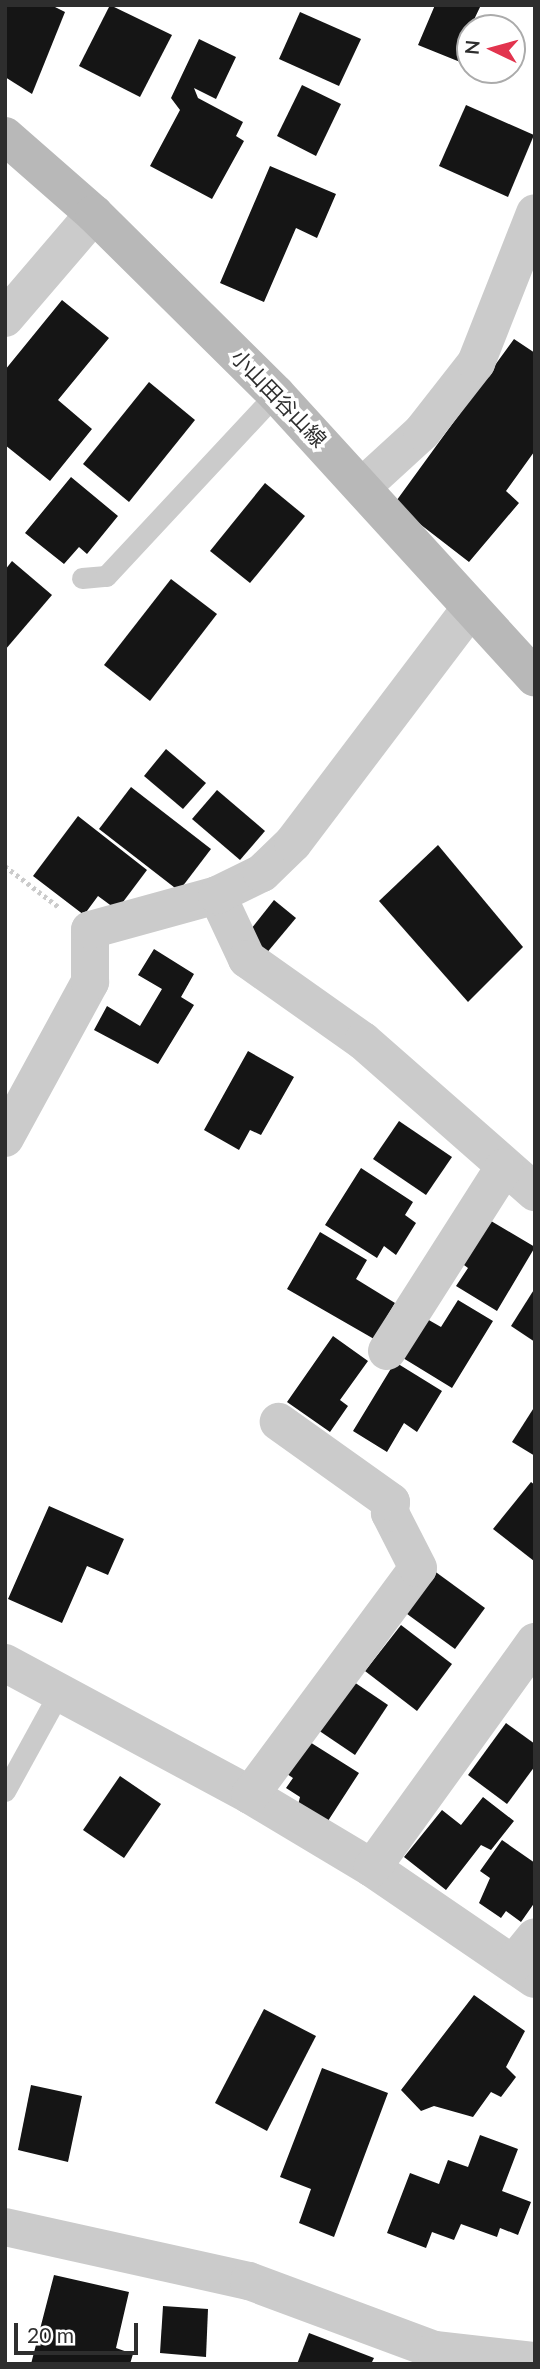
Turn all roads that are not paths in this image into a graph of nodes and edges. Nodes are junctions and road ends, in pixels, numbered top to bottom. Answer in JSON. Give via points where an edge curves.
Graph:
{"nodes":[{"id":1,"x":5,"y":136,"type":"edge"},
{"id":2,"x":94,"y":214,"type":"junction"},
{"id":3,"x":530,"y":234,"type":"edge"},
{"id":4,"x":5,"y":318,"type":"edge"},
{"id":5,"x":276,"y":394,"type":"junction"},
{"id":6,"x":363,"y":486,"type":"junction"},
{"id":7,"x":82,"y":578,"type":"dead end"},
{"id":8,"x":471,"y":608,"type":"junction"},
{"id":9,"x":535,"y":678,"type":"edge"},
{"id":10,"x":217,"y":895,"type":"junction"},
{"id":11,"x":5,"y":1138,"type":"edge"},
{"id":12,"x":504,"y":1167,"type":"junction"},
{"id":13,"x":535,"y":1192,"type":"edge"},
{"id":14,"x":387,"y":1351,"type":"dead end"},
{"id":15,"x":279,"y":1422,"type":"dead end"},
{"id":16,"x":535,"y":1642,"type":"edge"},
{"id":17,"x":5,"y":1663,"type":"edge"},
{"id":18,"x":60,"y":1691,"type":"junction"},
{"id":19,"x":5,"y":1791,"type":"edge"},
{"id":20,"x":250,"y":1795,"type":"junction"},
{"id":21,"x":372,"y":1868,"type":"junction"},
{"id":22,"x":528,"y":1960,"type":"edge"},
{"id":23,"x":5,"y":2227,"type":"edge"},
{"id":24,"x":433,"y":2357,"type":"edge"},
{"id":25,"x":535,"y":2361,"type":"edge"}],
"edges":[{"from":1,"to":2,"type":"main road","name":"小山田谷山線"},
{"from":2,"to":4,"type":"street"},
{"from":2,"to":5,"type":"main road","name":"小山田谷山線"},
{"from":3,"to":6,"type":"street","via":[[476,363],[422,432]]},
{"from":5,"to":6,"type":"main road","name":"小山田谷山線"},
{"from":5,"to":7,"type":"lane","via":[[106,576]]},
{"from":6,"to":8,"type":"main road","name":"小山田谷山線"},
{"from":8,"to":9,"type":"main road","name":"小山田谷山線"},
{"from":8,"to":10,"type":"street","via":[[293,843],[262,873]]},
{"from":10,"to":11,"type":"street","via":[[90,930],[90,982]]},
{"from":10,"to":12,"type":"street","via":[[247,959],[363,1041]]},
{"from":12,"to":13,"type":"street"},
{"from":12,"to":14,"type":"street"},
{"from":15,"to":20,"type":"street","via":[[391,1502],[390,1513],[418,1568]]},
{"from":16,"to":21,"type":"street"},
{"from":17,"to":18,"type":"street"},
{"from":18,"to":19,"type":"lane"},
{"from":18,"to":20,"type":"street"},
{"from":20,"to":21,"type":"street"},
{"from":21,"to":22,"type":"street"},
{"from":23,"to":24,"type":"street","via":[[249,2281]]},
{"from":24,"to":25,"type":"street"}]}
